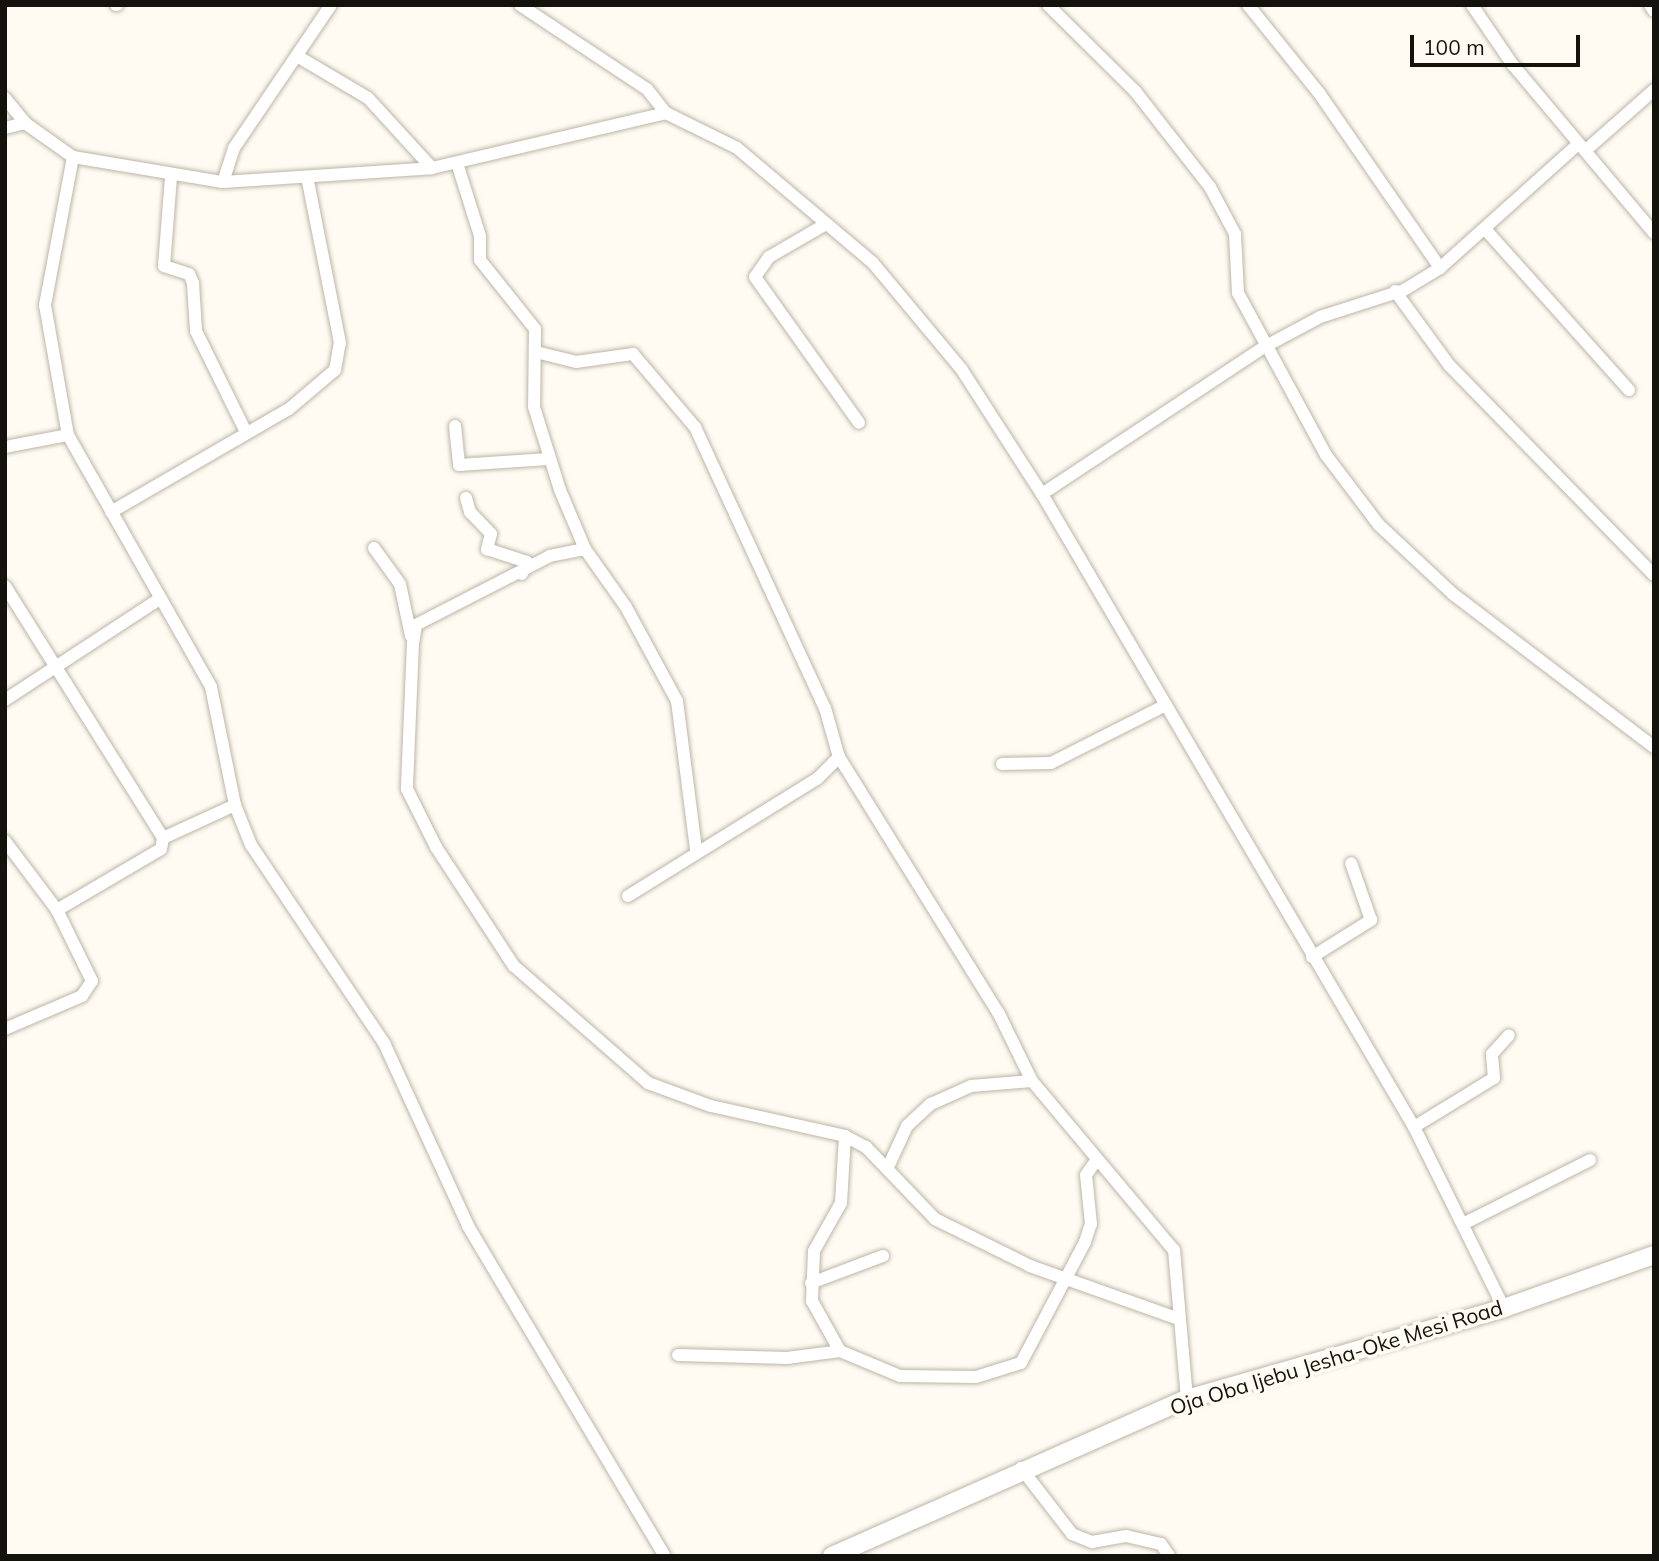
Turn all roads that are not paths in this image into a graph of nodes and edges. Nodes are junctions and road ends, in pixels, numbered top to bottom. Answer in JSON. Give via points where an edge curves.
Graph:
{"nodes":[{"id":1,"x":331,"y":5,"type":"edge"},
{"id":2,"x":520,"y":5,"type":"edge"},
{"id":3,"x":1048,"y":5,"type":"edge"},
{"id":4,"x":1248,"y":5,"type":"edge"},
{"id":5,"x":1472,"y":5,"type":"edge"},
{"id":6,"x":1650,"y":5,"type":"edge"},
{"id":7,"x":1654,"y":11,"type":"edge"},
{"id":8,"x":297,"y":56,"type":"junction"},
{"id":9,"x":1654,"y":90,"type":"edge"},
{"id":10,"x":5,"y":98,"type":"edge"},
{"id":11,"x":666,"y":113,"type":"junction"},
{"id":12,"x":25,"y":123,"type":"junction"},
{"id":13,"x":5,"y":128,"type":"edge"},
{"id":14,"x":1582,"y":147,"type":"junction"},
{"id":15,"x":73,"y":157,"type":"junction"},
{"id":16,"x":457,"y":163,"type":"junction"},
{"id":17,"x":432,"y":168,"type":"junction"},
{"id":18,"x":171,"y":177,"type":"junction"},
{"id":19,"x":307,"y":181,"type":"junction"},
{"id":20,"x":223,"y":182,"type":"junction"},
{"id":21,"x":826,"y":224,"type":"junction"},
{"id":22,"x":1485,"y":229,"type":"junction"},
{"id":23,"x":1654,"y":233,"type":"edge"},
{"id":24,"x":1440,"y":268,"type":"junction"},
{"id":25,"x":1395,"y":291,"type":"junction"},
{"id":26,"x":1266,"y":346,"type":"junction"},
{"id":27,"x":536,"y":352,"type":"junction"},
{"id":28,"x":1629,"y":390,"type":"dead end"},
{"id":29,"x":859,"y":423,"type":"dead end"},
{"id":30,"x":455,"y":426,"type":"dead end"},
{"id":31,"x":246,"y":432,"type":"junction"},
{"id":32,"x":68,"y":435,"type":"junction"},
{"id":33,"x":5,"y":447,"type":"edge"},
{"id":34,"x":548,"y":459,"type":"junction"},
{"id":35,"x":1042,"y":495,"type":"junction"},
{"id":36,"x":466,"y":498,"type":"dead end"},
{"id":37,"x":111,"y":512,"type":"junction"},
{"id":38,"x":374,"y":548,"type":"dead end"},
{"id":39,"x":585,"y":548,"type":"junction"},
{"id":40,"x":522,"y":575,"type":"junction"},
{"id":41,"x":1654,"y":575,"type":"edge"},
{"id":42,"x":5,"y":586,"type":"edge"},
{"id":43,"x":161,"y":598,"type":"junction"},
{"id":44,"x":412,"y":643,"type":"junction"},
{"id":45,"x":55,"y":667,"type":"junction"},
{"id":46,"x":5,"y":700,"type":"edge"},
{"id":47,"x":1166,"y":705,"type":"junction"},
{"id":48,"x":1654,"y":747,"type":"edge"},
{"id":49,"x":839,"y":757,"type":"junction"},
{"id":50,"x":1002,"y":764,"type":"dead end"},
{"id":51,"x":235,"y":805,"type":"junction"},
{"id":52,"x":163,"y":838,"type":"junction"},
{"id":53,"x":5,"y":841,"type":"edge"},
{"id":54,"x":696,"y":849,"type":"junction"},
{"id":55,"x":1351,"y":863,"type":"dead end"},
{"id":56,"x":11,"y":866,"type":"edge"},
{"id":57,"x":628,"y":896,"type":"dead end"},
{"id":58,"x":57,"y":910,"type":"junction"},
{"id":59,"x":1312,"y":957,"type":"junction"},
{"id":60,"x":5,"y":1029,"type":"edge"},
{"id":61,"x":1508,"y":1035,"type":"dead end"},
{"id":62,"x":1032,"y":1081,"type":"junction"},
{"id":63,"x":1414,"y":1127,"type":"junction"},
{"id":64,"x":845,"y":1136,"type":"junction"},
{"id":65,"x":1097,"y":1158,"type":"junction"},
{"id":66,"x":1590,"y":1160,"type":"dead end"},
{"id":67,"x":888,"y":1167,"type":"junction"},
{"id":68,"x":1465,"y":1223,"type":"junction"},
{"id":69,"x":883,"y":1256,"type":"dead end"},
{"id":70,"x":1653,"y":1259,"type":"edge"},
{"id":71,"x":1068,"y":1275,"type":"junction"},
{"id":72,"x":811,"y":1283,"type":"junction"},
{"id":73,"x":1504,"y":1308,"type":"junction"},
{"id":74,"x":1179,"y":1319,"type":"junction"},
{"id":75,"x":840,"y":1351,"type":"junction"},
{"id":76,"x":678,"y":1355,"type":"dead end"},
{"id":77,"x":1187,"y":1399,"type":"junction"},
{"id":78,"x":1021,"y":1468,"type":"junction"},
{"id":79,"x":839,"y":1554,"type":"edge"},
{"id":80,"x":665,"y":1556,"type":"edge"},
{"id":81,"x":1169,"y":1556,"type":"edge"}],
"edges":[{"from":1,"to":8,"type":"street"},
{"from":2,"to":11,"type":"street","via":[[647,89]]},
{"from":3,"to":26,"type":"street","via":[[1135,91],[1210,187],[1235,234],[1238,293]]},
{"from":4,"to":24,"type":"street","via":[[1319,93]]},
{"from":5,"to":14,"type":"street"},
{"from":6,"to":7,"type":"street"},
{"from":8,"to":17,"type":"street","via":[[368,98]]},
{"from":8,"to":20,"type":"street","via":[[233,148]]},
{"from":9,"to":14,"type":"street"},
{"from":10,"to":12,"type":"street"},
{"from":11,"to":16,"type":"street"},
{"from":11,"to":21,"type":"street","via":[[737,148]]},
{"from":12,"to":13,"type":"street"},
{"from":12,"to":15,"type":"street"},
{"from":14,"to":22,"type":"street"},
{"from":14,"to":23,"type":"street"},
{"from":15,"to":18,"type":"street"},
{"from":15,"to":32,"type":"street","via":[[44,305]]},
{"from":16,"to":17,"type":"street"},
{"from":16,"to":27,"type":"street","via":[[480,236],[480,260],[531,321]]},
{"from":17,"to":19,"type":"street"},
{"from":18,"to":20,"type":"street"},
{"from":18,"to":31,"type":"street","via":[[164,266],[189,274],[196,331]]},
{"from":19,"to":20,"type":"street"},
{"from":19,"to":31,"type":"street","via":[[340,343],[335,370],[289,409]]},
{"from":21,"to":29,"type":"street","via":[[769,257],[755,277]]},
{"from":21,"to":35,"type":"street","via":[[873,263],[923,318]]},
{"from":22,"to":24,"type":"street"},
{"from":22,"to":28,"type":"street"},
{"from":24,"to":25,"type":"street"},
{"from":25,"to":26,"type":"street","via":[[1320,317]]},
{"from":25,"to":41,"type":"street","via":[[1448,365]]},
{"from":26,"to":35,"type":"street"},
{"from":26,"to":48,"type":"street","via":[[1326,454],[1379,525],[1453,594]]},
{"from":27,"to":34,"type":"street","via":[[534,407]]},
{"from":27,"to":49,"type":"street","via":[[576,362],[633,354],[695,427],[819,696]]},
{"from":30,"to":34,"type":"street","via":[[459,465]]},
{"from":31,"to":37,"type":"street"},
{"from":32,"to":33,"type":"street"},
{"from":32,"to":37,"type":"street"},
{"from":34,"to":39,"type":"street"},
{"from":35,"to":47,"type":"street"},
{"from":36,"to":40,"type":"street","via":[[470,513],[491,534],[488,549],[527,562]]},
{"from":37,"to":43,"type":"street"},
{"from":38,"to":44,"type":"street","via":[[400,584]]},
{"from":39,"to":40,"type":"street","via":[[550,556]]},
{"from":39,"to":54,"type":"street","via":[[626,607],[677,701]]},
{"from":40,"to":44,"type":"street","via":[[416,625]]},
{"from":42,"to":45,"type":"street"},
{"from":43,"to":45,"type":"street"},
{"from":43,"to":51,"type":"street","via":[[221,715]]},
{"from":44,"to":64,"type":"street","via":[[407,789],[442,858],[514,966],[648,1083],[711,1106]]},
{"from":45,"to":46,"type":"street"},
{"from":45,"to":52,"type":"street"},
{"from":47,"to":50,"type":"street","via":[[1051,763]]},
{"from":47,"to":59,"type":"street"},
{"from":49,"to":54,"type":"street","via":[[818,778]]},
{"from":49,"to":62,"type":"street","via":[[998,1012]]},
{"from":51,"to":52,"type":"street"},
{"from":51,"to":80,"type":"street","via":[[279,894],[384,1043],[468,1226]]},
{"from":52,"to":58,"type":"street","via":[[161,849]]},
{"from":53,"to":56,"type":"street"},
{"from":54,"to":57,"type":"street"},
{"from":55,"to":59,"type":"street","via":[[1371,920]]},
{"from":56,"to":58,"type":"street"},
{"from":58,"to":60,"type":"street","via":[[90,990]]},
{"from":59,"to":63,"type":"street"},
{"from":61,"to":63,"type":"street","via":[[1492,1054],[1494,1077]]},
{"from":62,"to":65,"type":"street"},
{"from":62,"to":67,"type":"street","via":[[971,1086],[931,1104],[907,1126]]},
{"from":63,"to":68,"type":"street"},
{"from":64,"to":67,"type":"street"},
{"from":64,"to":72,"type":"street","via":[[841,1203],[814,1251]]},
{"from":65,"to":71,"type":"street","via":[[1086,1175],[1091,1224]]},
{"from":65,"to":74,"type":"street","via":[[1174,1250]]},
{"from":66,"to":68,"type":"street"},
{"from":67,"to":71,"type":"street","via":[[935,1219],[1030,1266]]},
{"from":68,"to":73,"type":"street"},
{"from":69,"to":72,"type":"street"},
{"from":70,"to":73,"type":"main road","name":"Oja Oba Ijebu Jesha-Oke Mesi Road"},
{"from":71,"to":74,"type":"street"},
{"from":71,"to":75,"type":"street","via":[[1048,1322],[1016,1368],[976,1377],[900,1376]]},
{"from":72,"to":75,"type":"street","via":[[818,1317]]},
{"from":73,"to":77,"type":"main road","name":"Oja Oba Ijebu Jesha-Oke Mesi Road"},
{"from":74,"to":77,"type":"street"},
{"from":75,"to":76,"type":"street","via":[[787,1358]]},
{"from":77,"to":78,"type":"main road","name":"Oja Oba Ijebu Jesha-Oke Mesi Road"},
{"from":78,"to":79,"type":"main road","name":"Oja Oba Ijebu Jesha-Oke Mesi Road"},
{"from":78,"to":81,"type":"street","via":[[1072,1534],[1093,1542],[1126,1536],[1161,1544]]}]}
